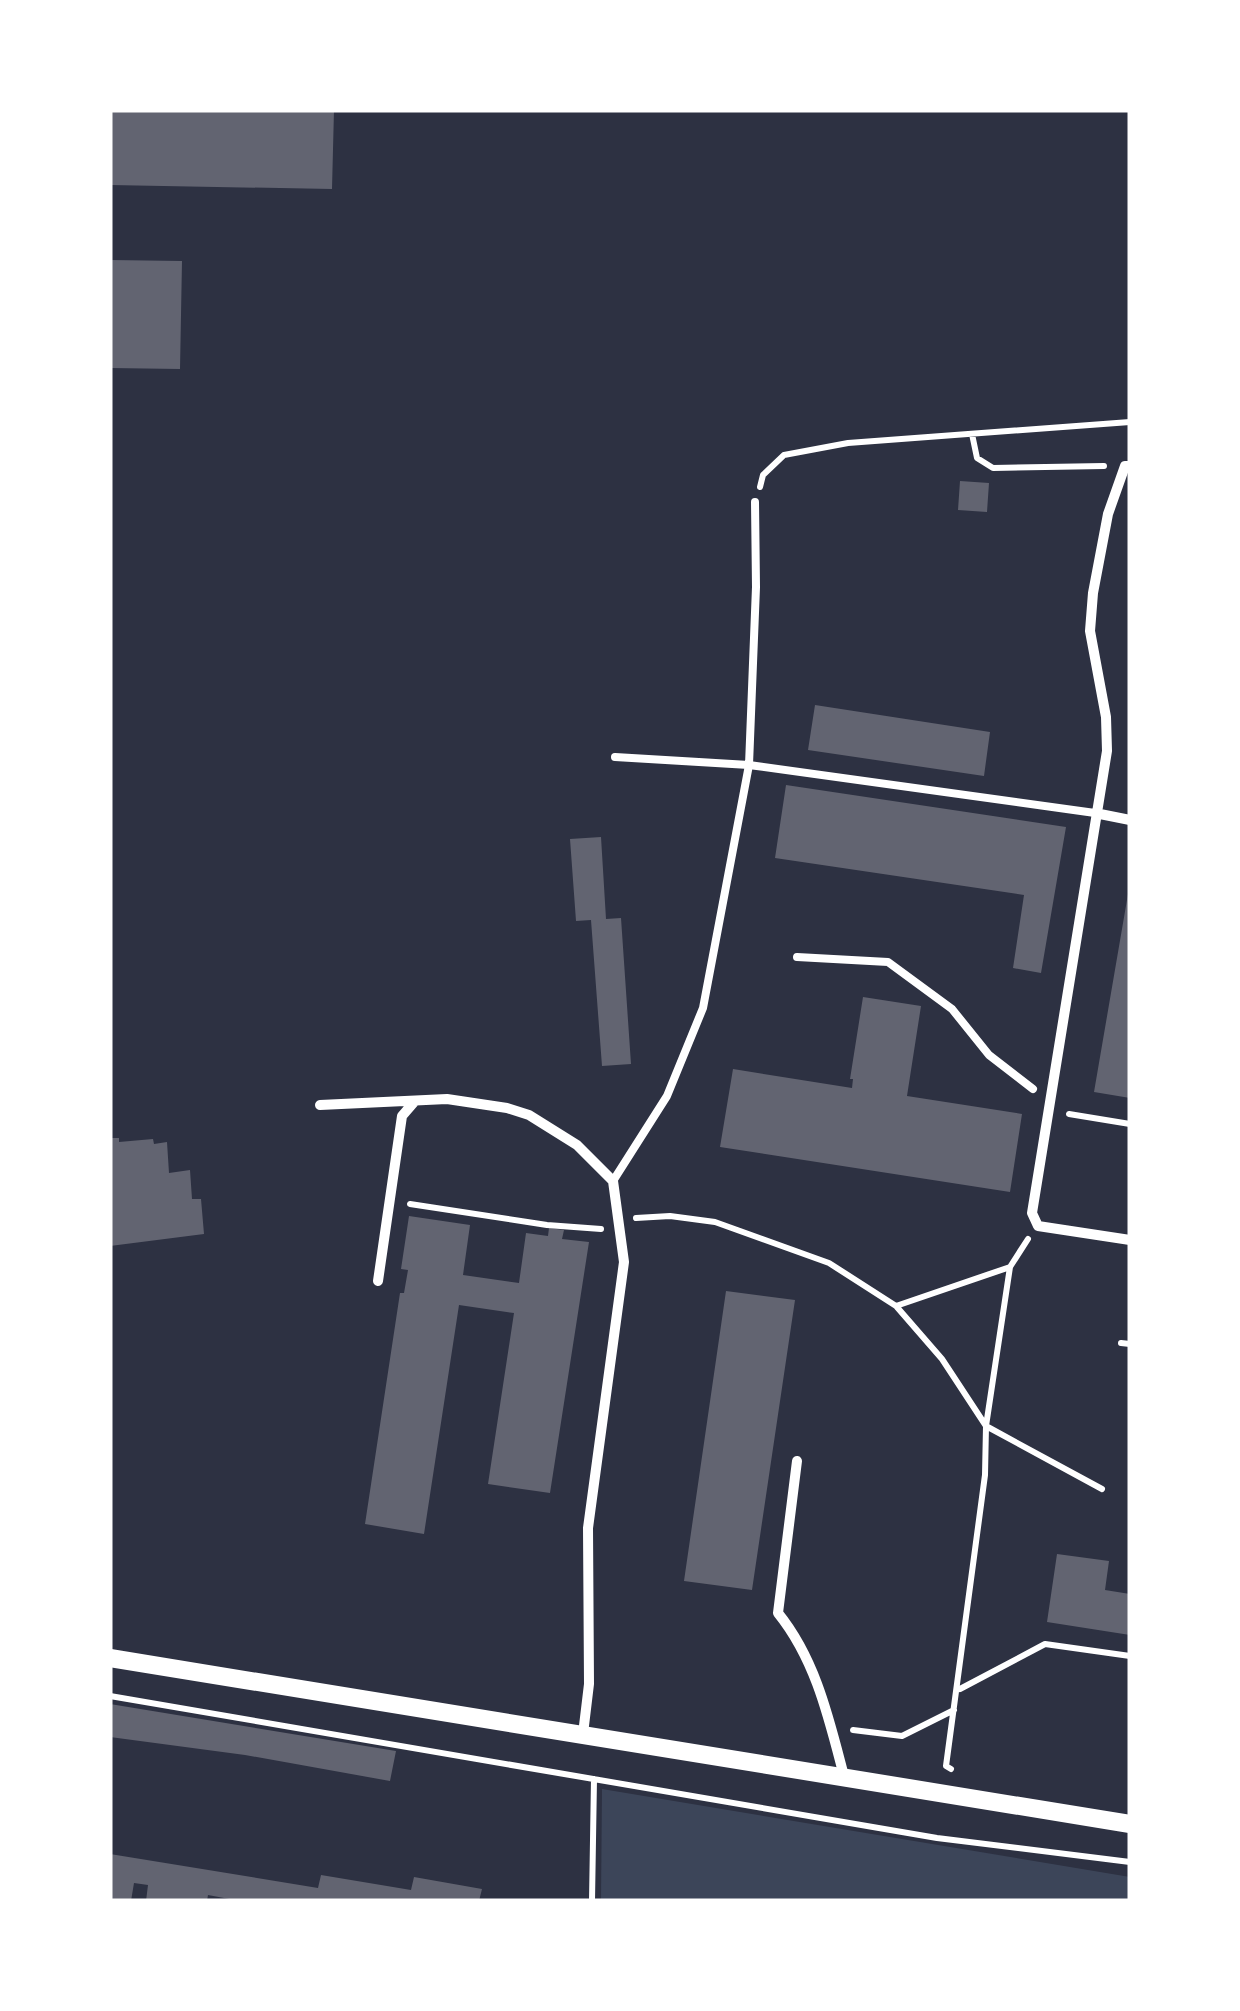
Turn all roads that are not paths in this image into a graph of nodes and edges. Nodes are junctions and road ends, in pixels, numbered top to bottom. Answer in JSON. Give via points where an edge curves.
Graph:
{"nodes":[{"id":1,"x":1128,"y":466,"type":"edge"},
{"id":2,"x":755,"y":502,"type":"road end"},
{"id":3,"x":615,"y":757,"type":"dead end"},
{"id":4,"x":749,"y":765,"type":"junction"},
{"id":5,"x":1095,"y":813,"type":"junction"},
{"id":6,"x":1130,"y":820,"type":"edge"},
{"id":7,"x":797,"y":957,"type":"dead end"},
{"id":8,"x":1034,"y":1089,"type":"dead end"},
{"id":9,"x":416,"y":1100,"type":"junction"},
{"id":10,"x":320,"y":1105,"type":"dead end"},
{"id":11,"x":613,"y":1181,"type":"junction"},
{"id":12,"x":1130,"y":1240,"type":"edge"},
{"id":13,"x":378,"y":1281,"type":"dead end"},
{"id":14,"x":797,"y":1461,"type":"dead end"},
{"id":15,"x":110,"y":1658,"type":"edge"},
{"id":16,"x":583,"y":1734,"type":"junction"},
{"id":17,"x":844,"y":1776,"type":"junction"},
{"id":18,"x":1130,"y":1824,"type":"edge"}],
"edges":[{"from":1,"to":5,"type":"street","via":[[1108,514],[1092,594],[1090,630],[1107,751]]},
{"from":2,"to":4,"type":"lane"},
{"from":3,"to":4,"type":"lane"},
{"from":4,"to":5,"type":"lane"},
{"from":4,"to":11,"type":"lane","via":[[704,1008],[668,1096]]},
{"from":5,"to":6,"type":"street"},
{"from":5,"to":12,"type":"street","via":[[1032,1213],[1038,1226]]},
{"from":7,"to":8,"type":"lane","via":[[888,962],[952,1009],[989,1055]]},
{"from":9,"to":10,"type":"street"},
{"from":9,"to":11,"type":"street","via":[[447,1099],[529,1115],[578,1145]]},
{"from":9,"to":13,"type":"street","via":[[402,1116]]},
{"from":11,"to":16,"type":"street","via":[[624,1262],[588,1528]]},
{"from":14,"to":17,"type":"street","via":[[778,1614],[813,1673]]},
{"from":15,"to":16,"type":"street"},
{"from":16,"to":17,"type":"street"},
{"from":17,"to":18,"type":"street"}]}
